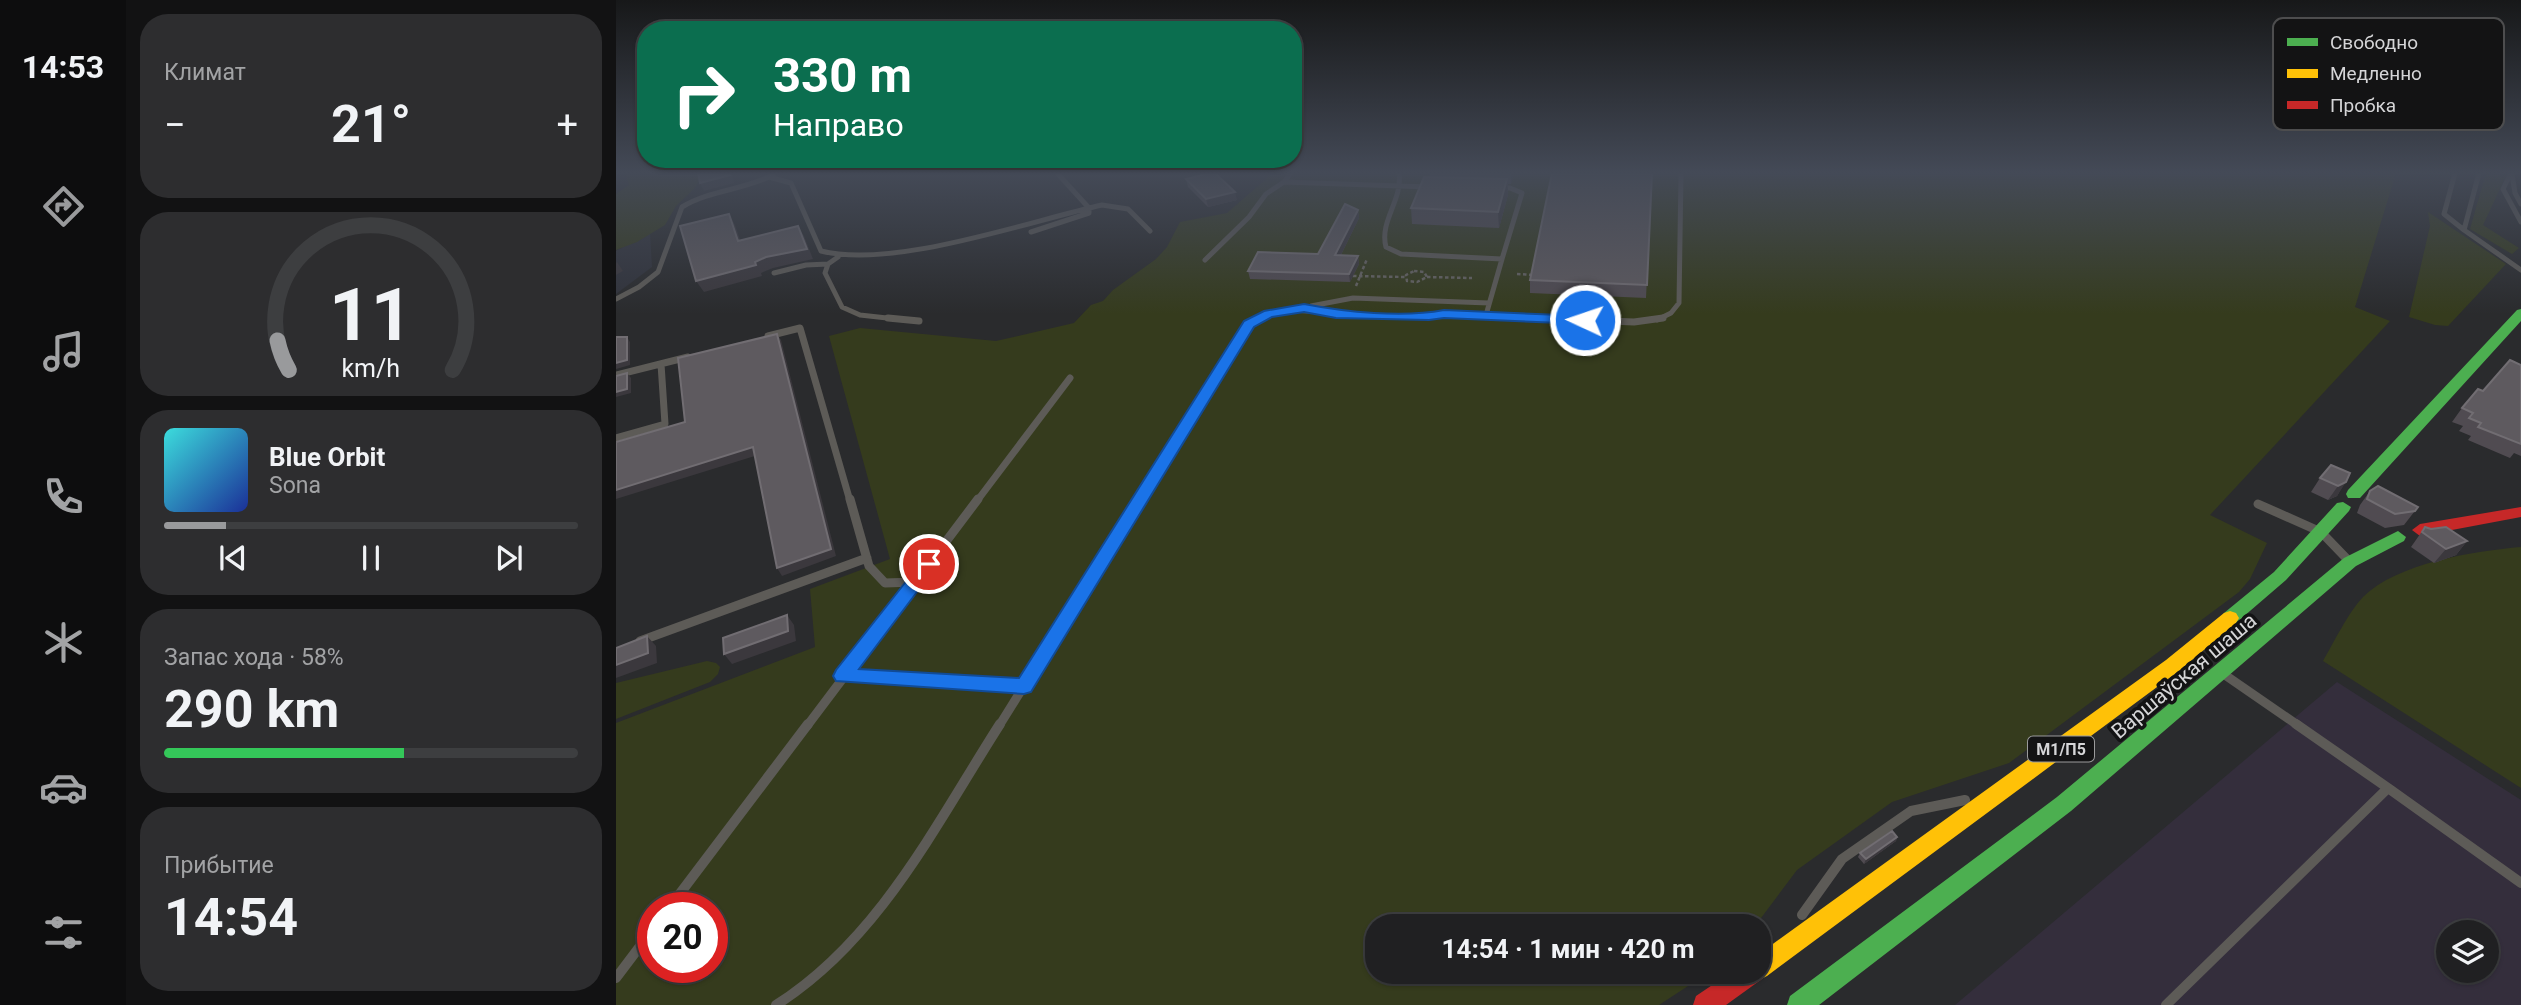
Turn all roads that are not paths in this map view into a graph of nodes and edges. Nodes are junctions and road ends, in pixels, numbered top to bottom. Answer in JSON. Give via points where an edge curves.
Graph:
{"nodes":[{"id":1,"x":675,"y":220,"type":"edge"},
{"id":2,"x":807,"y":220,"type":"edge"},
{"id":3,"x":1039,"y":220,"type":"edge"},
{"id":4,"x":1074,"y":220,"type":"edge"},
{"id":5,"x":1138,"y":220,"type":"edge"},
{"id":6,"x":1246,"y":220,"type":"edge"},
{"id":7,"x":1389,"y":220,"type":"edge"},
{"id":8,"x":1514,"y":220,"type":"edge"},
{"id":9,"x":1680,"y":220,"type":"edge"},
{"id":10,"x":2451,"y":220,"type":"edge"},
{"id":11,"x":2467,"y":220,"type":"edge"},
{"id":12,"x":2464,"y":230,"type":"junction"},
{"id":13,"x":1150,"y":231,"type":"dead end"},
{"id":14,"x":1031,"y":232,"type":"dead end"},
{"id":15,"x":838,"y":257,"type":"junction"},
{"id":16,"x":1502,"y":259,"type":"junction"},
{"id":17,"x":1205,"y":260,"type":"dead end"},
{"id":18,"x":828,"y":264,"type":"junction"},
{"id":19,"x":2521,"y":270,"type":"edge"},
{"id":20,"x":774,"y":273,"type":"dead end"},
{"id":21,"x":616,"y":299,"type":"edge"},
{"id":22,"x":1489,"y":303,"type":"junction"},
{"id":23,"x":1304,"y":308,"type":"junction"},
{"id":24,"x":2521,"y":313,"type":"edge"},
{"id":25,"x":1486,"y":315,"type":"junction"},
{"id":26,"x":919,"y":321,"type":"dead end"},
{"id":27,"x":2521,"y":329,"type":"edge"},
{"id":28,"x":2500,"y":336,"type":"junction"},
{"id":29,"x":762,"y":338,"type":"edge"},
{"id":30,"x":699,"y":354,"type":"edge"},
{"id":31,"x":661,"y":364,"type":"junction"},
{"id":32,"x":616,"y":376,"type":"edge"},
{"id":33,"x":1070,"y":378,"type":"dead end"},
{"id":34,"x":616,"y":438,"type":"edge"},
{"id":35,"x":2354,"y":494,"type":"dead end"},
{"id":36,"x":2258,"y":504,"type":"dead end"},
{"id":37,"x":2343,"y":507,"type":"dead end"},
{"id":38,"x":2521,"y":512,"type":"edge"},
{"id":39,"x":2420,"y":530,"type":"edge"},
{"id":40,"x":2321,"y":532,"type":"junction"},
{"id":41,"x":2398,"y":537,"type":"dead end"},
{"id":42,"x":867,"y":558,"type":"junction"},
{"id":43,"x":2350,"y":562,"type":"junction"},
{"id":44,"x":915,"y":582,"type":"junction"},
{"id":45,"x":629,"y":645,"type":"edge"},
{"id":46,"x":2222,"y":673,"type":"junction"},
{"id":47,"x":843,"y":676,"type":"junction"},
{"id":48,"x":1024,"y":686,"type":"junction"},
{"id":49,"x":2388,"y":788,"type":"junction"},
{"id":50,"x":2005,"y":790,"type":"junction"},
{"id":51,"x":2521,"y":883,"type":"edge"},
{"id":52,"x":680,"y":892,"type":"edge"},
{"id":53,"x":1797,"y":921,"type":"dead end"},
{"id":54,"x":1789,"y":932,"type":"dead end"},
{"id":55,"x":637,"y":950,"type":"edge"},
{"id":56,"x":1771,"y":954,"type":"edge"},
{"id":57,"x":1771,"y":959,"type":"edge"},
{"id":58,"x":616,"y":978,"type":"edge"},
{"id":59,"x":1735,"y":984,"type":"edge"},
{"id":60,"x":776,"y":1005,"type":"edge"},
{"id":61,"x":1705,"y":1005,"type":"edge"},
{"id":62,"x":1799,"y":1005,"type":"edge"},
{"id":63,"x":2166,"y":1005,"type":"edge"}],
"edges":[{"from":1,"to":21,"type":"lane","via":[[658,272]]},
{"from":2,"to":15,"type":"lane","via":[[821,251]]},
{"from":3,"to":15,"type":"lane","via":[[933,245]]},
{"from":4,"to":14,"type":"lane"},
{"from":5,"to":13,"type":"lane"},
{"from":6,"to":17,"type":"lane"},
{"from":7,"to":16,"type":"lane","via":[[1383,237],[1386,247],[1401,254]]},
{"from":8,"to":16,"type":"lane"},
{"from":9,"to":25,"type":"lane","via":[[1679,303],[1674,312],[1644,322]]},
{"from":10,"to":12,"type":"lane"},
{"from":11,"to":12,"type":"lane"},
{"from":12,"to":19,"type":"lane"},
{"from":15,"to":18,"type":"lane"},
{"from":16,"to":22,"type":"lane"},
{"from":18,"to":20,"type":"lane"},
{"from":18,"to":26,"type":"lane","via":[[825,273],[842,307],[860,315]]},
{"from":22,"to":23,"type":"lane","via":[[1353,298]]},
{"from":22,"to":25,"type":"lane"},
{"from":23,"to":25,"type":"lane","via":[[1336,314]]},
{"from":23,"to":48,"type":"lane","via":[[1269,314],[1243,331]]},
{"from":24,"to":28,"type":"highway"},
{"from":27,"to":28,"type":"lane"},
{"from":28,"to":35,"type":"highway"},
{"from":29,"to":42,"type":"lane","via":[[800,328]]},
{"from":30,"to":31,"type":"lane"},
{"from":31,"to":32,"type":"lane"},
{"from":31,"to":34,"type":"lane","via":[[665,424]]},
{"from":33,"to":44,"type":"lane"},
{"from":36,"to":40,"type":"lane"},
{"from":37,"to":40,"type":"highway","name":"Варшаўская шаша","number":"М1/П5"},
{"from":38,"to":39,"type":"highway"},
{"from":40,"to":43,"type":"lane"},
{"from":40,"to":50,"type":"highway","name":"Варшаўская шаша","number":"М1/П5","via":[[2280,576],[2173,664]]},
{"from":41,"to":43,"type":"highway","name":"Варшаўская шаша","number":"М1/П5"},
{"from":42,"to":44,"type":"lane","via":[[884,583]]},
{"from":42,"to":45,"type":"lane"},
{"from":43,"to":46,"type":"highway","name":"Варшаўская шаша","number":"М1/П5"},
{"from":44,"to":47,"type":"lane"},
{"from":46,"to":49,"type":"lane"},
{"from":46,"to":62,"type":"highway","name":"Варшаўская шаша","number":"М1/П5","via":[[2064,804]]},
{"from":47,"to":48,"type":"lane"},
{"from":47,"to":52,"type":"lane"},
{"from":48,"to":60,"type":"lane","via":[[891,895],[844,951]]},
{"from":49,"to":51,"type":"lane"},
{"from":49,"to":63,"type":"lane"},
{"from":50,"to":53,"type":"lane","via":[[1911,811],[1842,859]]},
{"from":50,"to":57,"type":"highway","name":"Варшаўская шаша","number":"М1/П5"},
{"from":54,"to":56,"type":"lane"},
{"from":55,"to":58,"type":"lane"},
{"from":59,"to":61,"type":"highway","name":"Варшаўская шаша","number":"М1/П5"}]}
